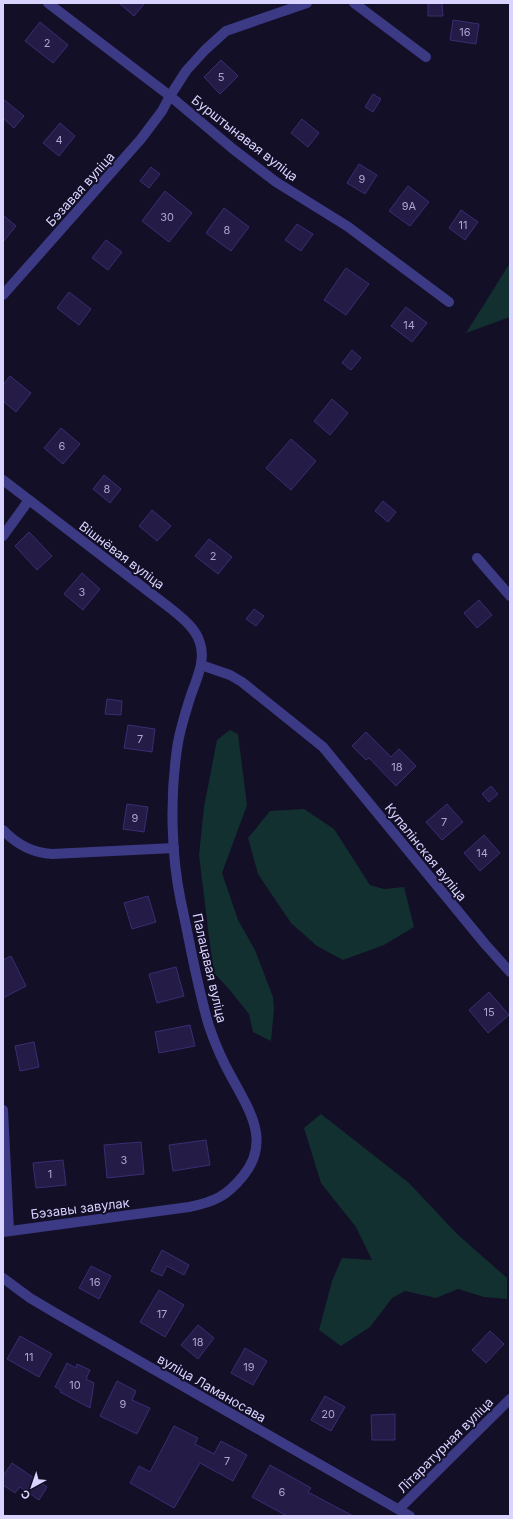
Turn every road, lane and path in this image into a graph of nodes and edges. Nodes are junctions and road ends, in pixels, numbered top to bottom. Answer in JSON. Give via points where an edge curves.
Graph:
{"nodes":[{"id":1,"x":48,"y":3,"type":"edge"},
{"id":2,"x":307,"y":3,"type":"edge"},
{"id":3,"x":354,"y":3,"type":"edge"},
{"id":4,"x":426,"y":57,"type":"dead end"},
{"id":5,"x":170,"y":96,"type":"junction"},
{"id":6,"x":3,"y":295,"type":"edge"},
{"id":7,"x":449,"y":302,"type":"dead end"},
{"id":8,"x":3,"y":480,"type":"edge"},
{"id":9,"x":29,"y":500,"type":"junction"},
{"id":10,"x":3,"y":536,"type":"edge"},
{"id":11,"x":477,"y":558,"type":"dead end"},
{"id":12,"x":510,"y":596,"type":"edge"},
{"id":13,"x":201,"y":665,"type":"junction"},
{"id":14,"x":3,"y":830,"type":"edge"},
{"id":15,"x":174,"y":848,"type":"junction"},
{"id":16,"x":510,"y":972,"type":"edge"},
{"id":17,"x":3,"y":1110,"type":"edge"},
{"id":18,"x":161,"y":1211,"type":"joint"},
{"id":19,"x":6,"y":1231,"type":"edge"},
{"id":20,"x":3,"y":1278,"type":"edge"},
{"id":21,"x":510,"y":1399,"type":"edge"},
{"id":22,"x":398,"y":1509,"type":"junction"},
{"id":23,"x":410,"y":1516,"type":"edge"}],
"edges":[{"from":1,"to":5,"type":"street","name":"Бурштынавая вуліца"},
{"from":2,"to":5,"type":"street","name":"Бэзавая вуліца","via":[[226,31],[186,71]]},
{"from":3,"to":4,"type":"street"},
{"from":5,"to":6,"type":"street","name":"Бэзавая вуліца","via":[[141,140]]},
{"from":5,"to":7,"type":"street","name":"Бурштынавая вуліца","via":[[276,182],[347,226]]},
{"from":8,"to":9,"type":"street","name":"Вішнёвая вуліца"},
{"from":9,"to":10,"type":"street"},
{"from":9,"to":13,"type":"street","name":"Вішнёвая вуліца","via":[[184,620],[200,642]]},
{"from":11,"to":12,"type":"street"},
{"from":13,"to":15,"type":"street","name":"Палацавая вуліца","via":[[177,749]]},
{"from":13,"to":16,"type":"street","name":"Купалінская вуліца","via":[[242,682],[323,747]]},
{"from":14,"to":15,"type":"street","via":[[18,844],[40,853]]},
{"from":15,"to":18,"type":"street","name":"Палацавая вуліца","via":[[180,893],[210,1026],[253,1119],[257,1139],[255,1156],[248,1170],[224,1195],[209,1203]]},
{"from":17,"to":19,"type":"street"},
{"from":18,"to":19,"type":"street","name":"Бэзавы завулак"},
{"from":20,"to":22,"type":"street","name":"вуліца Ламаносава","via":[[57,1314]]},
{"from":21,"to":22,"type":"street","name":"Літаратурная вуліца"},
{"from":22,"to":23,"type":"street","name":"вуліца Ламаносава"}]}
